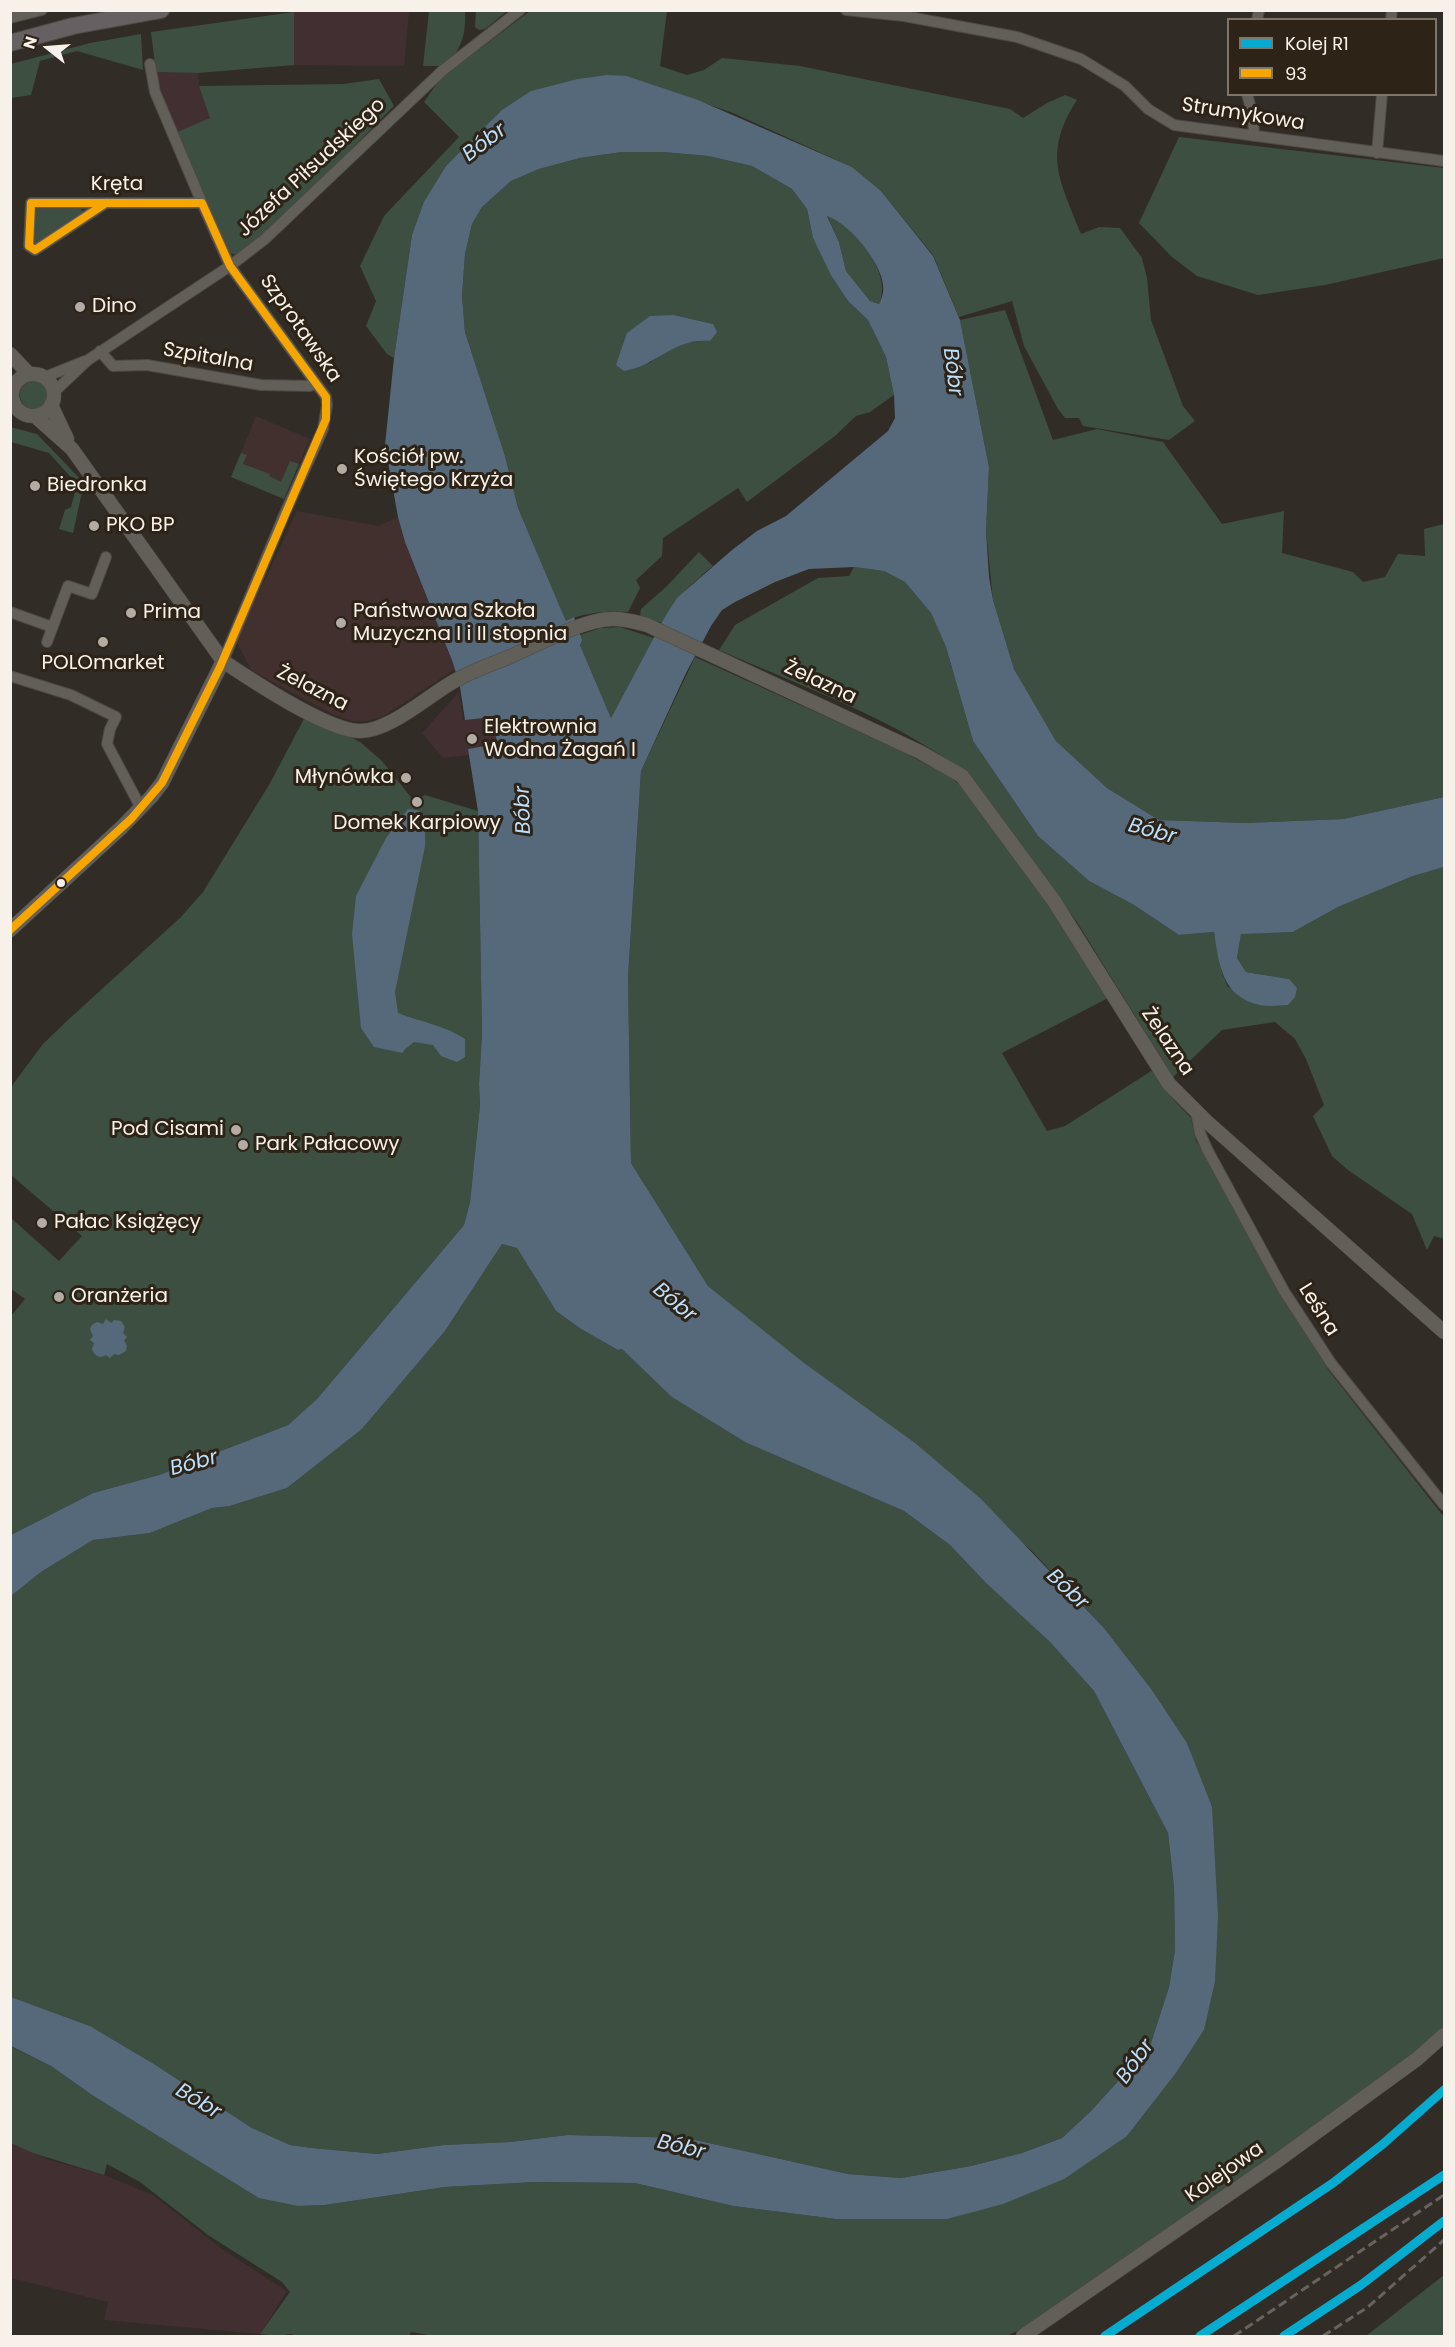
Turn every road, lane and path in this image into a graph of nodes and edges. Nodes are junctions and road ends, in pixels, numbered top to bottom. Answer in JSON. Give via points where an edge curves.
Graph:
{"nodes":[{"id":1,"x":42,"y":10,"type":"edge"},
{"id":2,"x":161,"y":10,"type":"edge"},
{"id":3,"x":520,"y":10,"type":"edge"},
{"id":4,"x":846,"y":10,"type":"edge"},
{"id":5,"x":10,"y":18,"type":"edge"},
{"id":6,"x":10,"y":43,"type":"edge"},
{"id":7,"x":150,"y":64,"type":"dead end"},
{"id":8,"x":1248,"y":96,"type":"edge"},
{"id":9,"x":1382,"y":96,"type":"edge"},
{"id":10,"x":1254,"y":136,"type":"junction"},
{"id":11,"x":1377,"y":153,"type":"junction"},
{"id":12,"x":1444,"y":161,"type":"edge"},
{"id":13,"x":202,"y":203,"type":"junction"},
{"id":14,"x":106,"y":204,"type":"junction"},
{"id":15,"x":230,"y":266,"type":"junction"},
{"id":16,"x":100,"y":351,"type":"junction"},
{"id":17,"x":10,"y":354,"type":"edge"},
{"id":18,"x":88,"y":360,"type":"junction"},
{"id":19,"x":29,"y":374,"type":"junction"},
{"id":20,"x":45,"y":377,"type":"junction"},
{"id":21,"x":316,"y":383,"type":"junction"},
{"id":22,"x":12,"y":387,"type":"edge"},
{"id":23,"x":52,"y":399,"type":"junction"},
{"id":24,"x":23,"y":415,"type":"edge"},
{"id":25,"x":72,"y":449,"type":"junction"},
{"id":26,"x":106,"y":557,"type":"dead end"},
{"id":27,"x":10,"y":612,"type":"edge"},
{"id":28,"x":52,"y":627,"type":"junction"},
{"id":29,"x":47,"y":642,"type":"dead end"},
{"id":30,"x":223,"y":661,"type":"junction"},
{"id":31,"x":10,"y":676,"type":"edge"},
{"id":32,"x":141,"y":808,"type":"junction"},
{"id":33,"x":10,"y":930,"type":"edge"},
{"id":34,"x":1196,"y":1112,"type":"junction"},
{"id":35,"x":1444,"y":1332,"type":"edge"},
{"id":36,"x":1444,"y":1505,"type":"edge"},
{"id":37,"x":1444,"y":2035,"type":"edge"},
{"id":38,"x":1023,"y":2337,"type":"edge"}],
"edges":[{"from":1,"to":5,"type":"street"},
{"from":2,"to":6,"type":"main road","via":[[73,26]]},
{"from":3,"to":15,"type":"street","name":"Józefa Piłsudskiego","via":[[442,72],[321,188]]},
{"from":4,"to":10,"type":"street","name":"Strumykowa","via":[[904,16],[1017,37],[1081,59],[1125,86],[1148,109],[1174,124]]},
{"from":7,"to":13,"type":"street","via":[[155,92]]},
{"from":8,"to":10,"type":"street"},
{"from":9,"to":11,"type":"street"},
{"from":10,"to":11,"type":"street","name":"Strumykowa"},
{"from":11,"to":12,"type":"street","name":"Strumykowa"},
{"from":13,"to":14,"type":"street","name":"Kręta"},
{"from":13,"to":15,"type":"street"},
{"from":14,"to":14,"type":"street","name":"Kręta","via":[[31,203],[29,246],[35,250]]},
{"from":15,"to":16,"type":"street","name":"Józefa Piłsudskiego"},
{"from":15,"to":21,"type":"street","name":"Szprotawska"},
{"from":16,"to":18,"type":"street","name":"Józefa Piłsudskiego"},
{"from":16,"to":21,"type":"street","name":"Szpitalna","via":[[113,366],[147,365],[261,385],[310,387]]},
{"from":17,"to":19,"type":"street"},
{"from":18,"to":20,"type":"street"},
{"from":18,"to":23,"type":"street"},
{"from":19,"to":20,"type":"street"},
{"from":19,"to":22,"type":"street"},
{"from":20,"to":23,"type":"street"},
{"from":21,"to":30,"type":"street","name":"Szprotawska","via":[[326,397],[323,429]]},
{"from":22,"to":24,"type":"street","via":[[14,402]]},
{"from":23,"to":24,"type":"street","via":[[41,414]]},
{"from":23,"to":25,"type":"street"},
{"from":24,"to":25,"type":"street"},
{"from":25,"to":30,"type":"street","name":"Żelazna"},
{"from":26,"to":28,"type":"street","via":[[92,594],[68,586]]},
{"from":27,"to":28,"type":"street"},
{"from":28,"to":29,"type":"street"},
{"from":30,"to":32,"type":"street","name":"Szprotawska","via":[[166,774]]},
{"from":30,"to":34,"type":"street","name":"Żelazna","via":[[323,720],[360,731],[393,721],[453,681],[578,627],[611,619],[647,625],[920,752],[962,776],[1053,901],[1169,1084]]},
{"from":31,"to":32,"type":"street","via":[[71,695],[116,717],[107,744]]},
{"from":32,"to":33,"type":"street","name":"Szprotawska"},
{"from":34,"to":35,"type":"street","name":"Żelazna"},
{"from":34,"to":36,"type":"street","name":"Leśna","via":[[1207,1149],[1284,1291],[1343,1380]]},
{"from":37,"to":38,"type":"street","name":"Kolejowa","via":[[1417,2060],[1286,2154]]}]}
